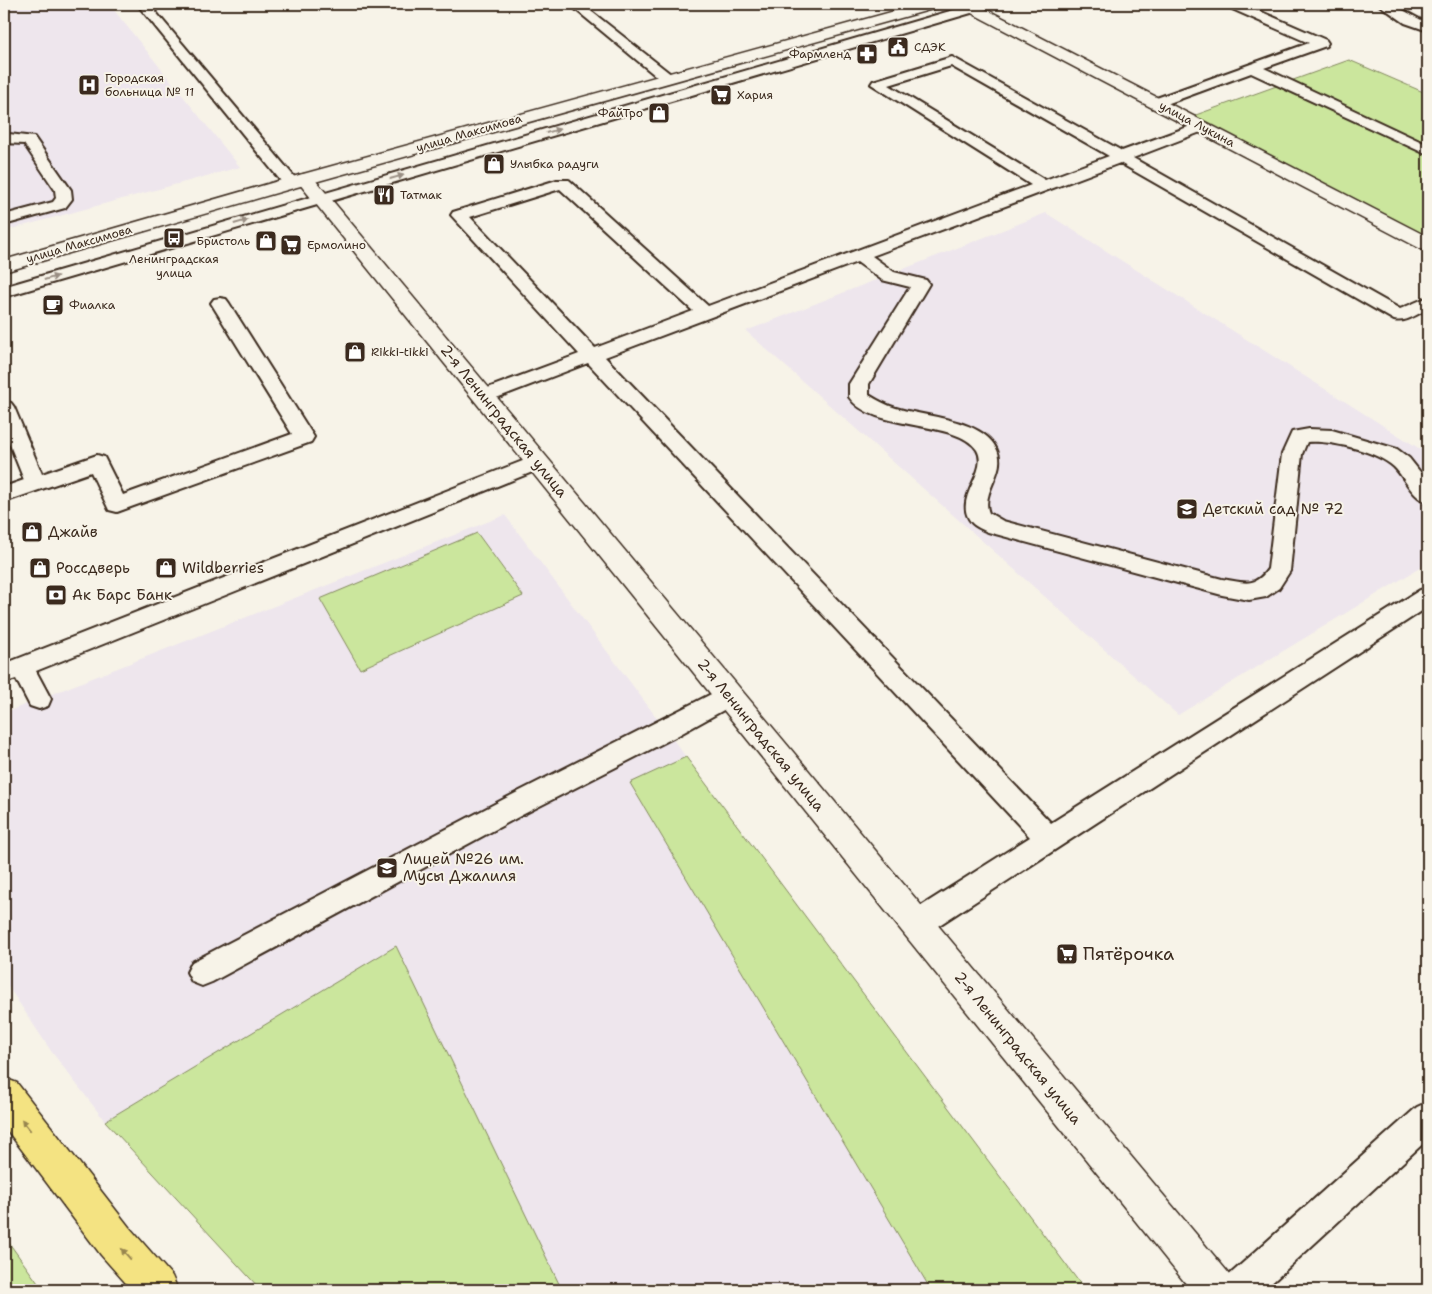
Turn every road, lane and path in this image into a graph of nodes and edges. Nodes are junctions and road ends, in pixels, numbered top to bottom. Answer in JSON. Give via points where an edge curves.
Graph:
{"nodes":[{"id":1,"x":143,"y":4,"type":"edge"},
{"id":2,"x":575,"y":4,"type":"edge"},
{"id":3,"x":935,"y":4,"type":"edge"},
{"id":4,"x":1242,"y":4,"type":"edge"},
{"id":5,"x":1411,"y":4,"type":"edge"},
{"id":6,"x":970,"y":6,"type":"edge"},
{"id":7,"x":1389,"y":7,"type":"edge"},
{"id":8,"x":1428,"y":27,"type":"edge"},
{"id":9,"x":1252,"y":68,"type":"junction"},
{"id":10,"x":667,"y":78,"type":"junction"},
{"id":11,"x":1156,"y":103,"type":"junction"},
{"id":12,"x":1201,"y":126,"type":"junction"},
{"id":13,"x":4,"y":139,"type":"edge"},
{"id":14,"x":1428,"y":151,"type":"edge"},
{"id":15,"x":1120,"y":157,"type":"junction"},
{"id":16,"x":298,"y":181,"type":"junction"},
{"id":17,"x":1043,"y":186,"type":"junction"},
{"id":18,"x":322,"y":199,"type":"junction"},
{"id":19,"x":4,"y":220,"type":"edge"},
{"id":20,"x":1428,"y":245,"type":"edge"},
{"id":21,"x":859,"y":255,"type":"junction"},
{"id":22,"x":4,"y":266,"type":"edge"},
{"id":23,"x":4,"y":290,"type":"edge"},
{"id":24,"x":1428,"y":302,"type":"edge"},
{"id":25,"x":220,"y":303,"type":"dead end"},
{"id":26,"x":705,"y":313,"type":"junction"},
{"id":27,"x":592,"y":356,"type":"junction"},
{"id":28,"x":484,"y":396,"type":"junction"},
{"id":29,"x":4,"y":407,"type":"edge"},
{"id":30,"x":538,"y":462,"type":"junction"},
{"id":31,"x":36,"y":483,"type":"junction"},
{"id":32,"x":4,"y":495,"type":"edge"},
{"id":33,"x":1428,"y":495,"type":"edge"},
{"id":34,"x":1428,"y":596,"type":"edge"},
{"id":35,"x":13,"y":670,"type":"edge"},
{"id":36,"x":729,"y":695,"type":"junction"},
{"id":37,"x":39,"y":699,"type":"dead end"},
{"id":38,"x":1049,"y":839,"type":"junction"},
{"id":39,"x":916,"y":924,"type":"junction"},
{"id":40,"x":202,"y":972,"type":"dead end"},
{"id":41,"x":4,"y":1096,"type":"edge"},
{"id":42,"x":1428,"y":1118,"type":"edge"},
{"id":43,"x":158,"y":1290,"type":"edge"},
{"id":44,"x":1217,"y":1290,"type":"edge"},
{"id":45,"x":1238,"y":1290,"type":"edge"}],
"edges":[{"from":1,"to":16,"type":"lane"},
{"from":2,"to":10,"type":"lane"},
{"from":3,"to":10,"type":"street","name":"улица Максимова"},
{"from":4,"to":9,"type":"lane","via":[[1236,6],[1321,43]]},
{"from":5,"to":7,"type":"lane"},
{"from":6,"to":11,"type":"street","name":"улица Лукина"},
{"from":18,"to":6,"type":"lane","one_way":true},
{"from":7,"to":8,"type":"lane"},
{"from":9,"to":11,"type":"lane"},
{"from":9,"to":14,"type":"lane"},
{"from":10,"to":16,"type":"street","name":"улица Максимова"},
{"from":11,"to":12,"type":"street","name":"улица Лукина"},
{"from":12,"to":15,"type":"lane"},
{"from":12,"to":20,"type":"street","name":"улица Лукина"},
{"from":13,"to":19,"type":"lane","via":[[29,140],[63,190],[64,199],[59,205]]},
{"from":15,"to":17,"type":"lane"},
{"from":15,"to":17,"type":"lane","via":[[952,62],[878,84]]},
{"from":15,"to":24,"type":"lane","via":[[1400,316]]},
{"from":16,"to":18,"type":"street","name":"2-я Ленинградская улица"},
{"from":16,"to":22,"type":"street","name":"улица Максимова"},
{"from":17,"to":21,"type":"lane"},
{"from":23,"to":18,"type":"lane","one_way":true},
{"from":18,"to":28,"type":"street","name":"2-я Ленинградская улица"},
{"from":21,"to":26,"type":"lane"},
{"from":21,"to":33,"type":"lane","via":[[888,276],[920,284],[859,384],[859,397],[876,409],[966,432],[982,441],[989,453],[988,466],[975,506],[980,518],[996,527],[1250,592],[1265,587],[1279,572],[1292,454],[1299,437],[1330,437],[1390,454],[1398,458]]},
{"from":25,"to":31,"type":"lane","via":[[304,437],[117,505],[97,462]]},
{"from":26,"to":27,"type":"lane"},
{"from":26,"to":27,"type":"lane","via":[[563,183],[459,215]]},
{"from":27,"to":28,"type":"lane"},
{"from":27,"to":38,"type":"lane"},
{"from":28,"to":30,"type":"street","name":"2-я Ленинградская улица"},
{"from":29,"to":31,"type":"lane"},
{"from":30,"to":35,"type":"lane"},
{"from":30,"to":36,"type":"street","name":"2-я Ленинградская улица"},
{"from":31,"to":32,"type":"lane"},
{"from":34,"to":38,"type":"lane"},
{"from":35,"to":37,"type":"lane"},
{"from":36,"to":39,"type":"street","name":"2-я Ленинградская улица"},
{"from":36,"to":40,"type":"lane"},
{"from":38,"to":39,"type":"lane"},
{"from":39,"to":44,"type":"street","name":"2-я Ленинградская улица"},
{"from":43,"to":41,"type":"main road","one_way":true,"via":[[115,1241]]},
{"from":42,"to":45,"type":"lane"}]}
